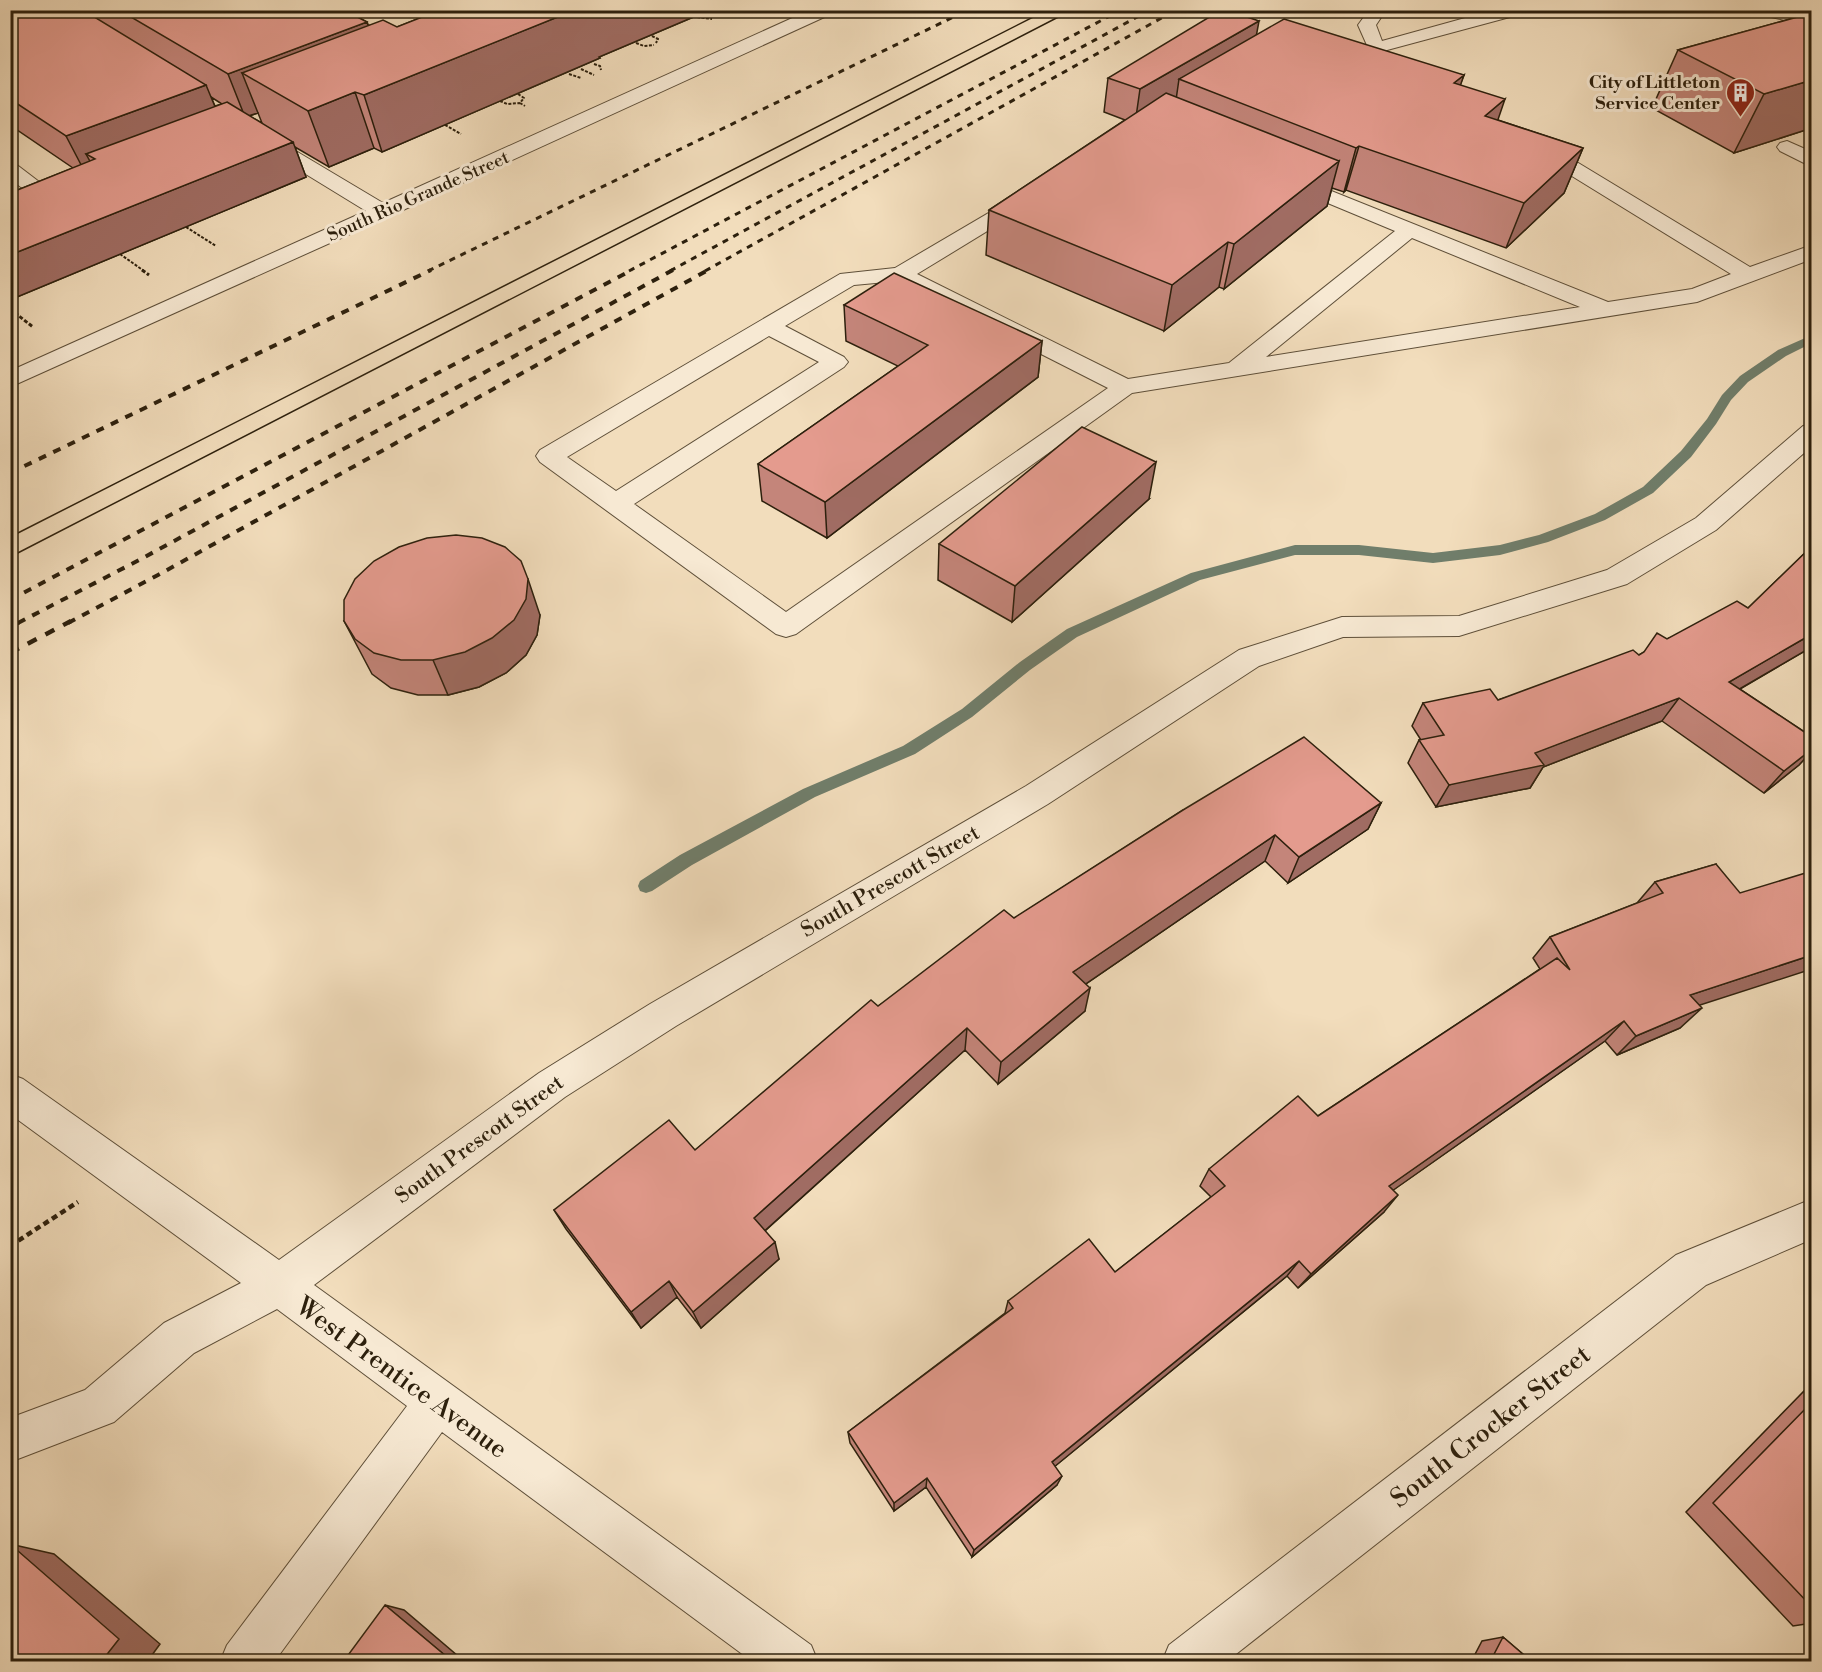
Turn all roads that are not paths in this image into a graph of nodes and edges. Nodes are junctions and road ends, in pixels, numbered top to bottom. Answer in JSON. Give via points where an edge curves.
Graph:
{"nodes":[{"id":1,"x":825,"y":10,"type":"edge"},
{"id":2,"x":1378,"y":10,"type":"edge"},
{"id":3,"x":1515,"y":10,"type":"edge"},
{"id":4,"x":1764,"y":10,"type":"edge"},
{"id":5,"x":1812,"y":21,"type":"edge"},
{"id":6,"x":1352,"y":48,"type":"edge"},
{"id":7,"x":1376,"y":48,"type":"junction"},
{"id":8,"x":1401,"y":64,"type":"edge"},
{"id":9,"x":266,"y":120,"type":"edge"},
{"id":10,"x":1520,"y":136,"type":"edge"},
{"id":11,"x":1787,"y":147,"type":"edge"},
{"id":12,"x":1812,"y":161,"type":"edge"},
{"id":13,"x":10,"y":169,"type":"edge"},
{"id":14,"x":1270,"y":172,"type":"edge"},
{"id":15,"x":1041,"y":190,"type":"edge"},
{"id":16,"x":383,"y":212,"type":"junction"},
{"id":17,"x":10,"y":216,"type":"edge"},
{"id":18,"x":1410,"y":229,"type":"junction"},
{"id":19,"x":1812,"y":251,"type":"edge"},
{"id":20,"x":900,"y":274,"type":"junction"},
{"id":21,"x":1748,"y":275,"type":"junction"},
{"id":22,"x":1607,"y":310,"type":"junction"},
{"id":23,"x":768,"y":326,"type":"junction"},
{"id":24,"x":1236,"y":369,"type":"junction"},
{"id":25,"x":10,"y":380,"type":"edge"},
{"id":26,"x":1125,"y":387,"type":"junction"},
{"id":27,"x":1812,"y":432,"type":"edge"},
{"id":28,"x":615,"y":504,"type":"junction"},
{"id":29,"x":10,"y":1091,"type":"edge"},
{"id":30,"x":1812,"y":1219,"type":"edge"},
{"id":31,"x":278,"y":1286,"type":"junction"},
{"id":32,"x":437,"y":1402,"type":"junction"},
{"id":33,"x":10,"y":1440,"type":"edge"},
{"id":34,"x":244,"y":1662,"type":"edge"},
{"id":35,"x":794,"y":1662,"type":"edge"},
{"id":36,"x":1186,"y":1662,"type":"edge"}],
"edges":[{"from":1,"to":16,"type":"street","name":"South Rio Grande Street"},
{"from":2,"to":7,"type":"street","via":[[1367,26]]},
{"from":3,"to":7,"type":"street"},
{"from":4,"to":5,"type":"street"},
{"from":6,"to":7,"type":"street"},
{"from":7,"to":8,"type":"street"},
{"from":9,"to":16,"type":"street","via":[[243,128]]},
{"from":10,"to":21,"type":"street"},
{"from":11,"to":12,"type":"street"},
{"from":13,"to":17,"type":"street","via":[[62,197]]},
{"from":14,"to":18,"type":"street"},
{"from":15,"to":20,"type":"street"},
{"from":16,"to":25,"type":"street","name":"South Rio Grande Street"},
{"from":18,"to":22,"type":"street"},
{"from":18,"to":24,"type":"street"},
{"from":19,"to":21,"type":"street"},
{"from":20,"to":23,"type":"street","via":[[848,279]]},
{"from":20,"to":26,"type":"street"},
{"from":21,"to":22,"type":"street","via":[[1697,295]]},
{"from":22,"to":24,"type":"street"},
{"from":23,"to":28,"type":"street","via":[[549,456]]},
{"from":23,"to":28,"type":"street","via":[[836,362]]},
{"from":24,"to":26,"type":"street"},
{"from":26,"to":28,"type":"street","via":[[786,627]]},
{"from":27,"to":31,"type":"street","name":"South Prescott Street","via":[[1706,524],[1617,577],[1460,626],[1342,627],[1249,658],[1037,795],[663,1015],[552,1085]]},
{"from":29,"to":31,"type":"street","name":"West Prentice Avenue"},
{"from":30,"to":36,"type":"street","name":"South Crocker Street","via":[[1691,1270]]},
{"from":31,"to":32,"type":"street","name":"West Prentice Avenue"},
{"from":31,"to":33,"type":"street","name":"South Prescott Street","via":[[179,1338],[99,1407]]},
{"from":32,"to":34,"type":"street"},
{"from":32,"to":35,"type":"street","name":"West Prentice Avenue"}]}
